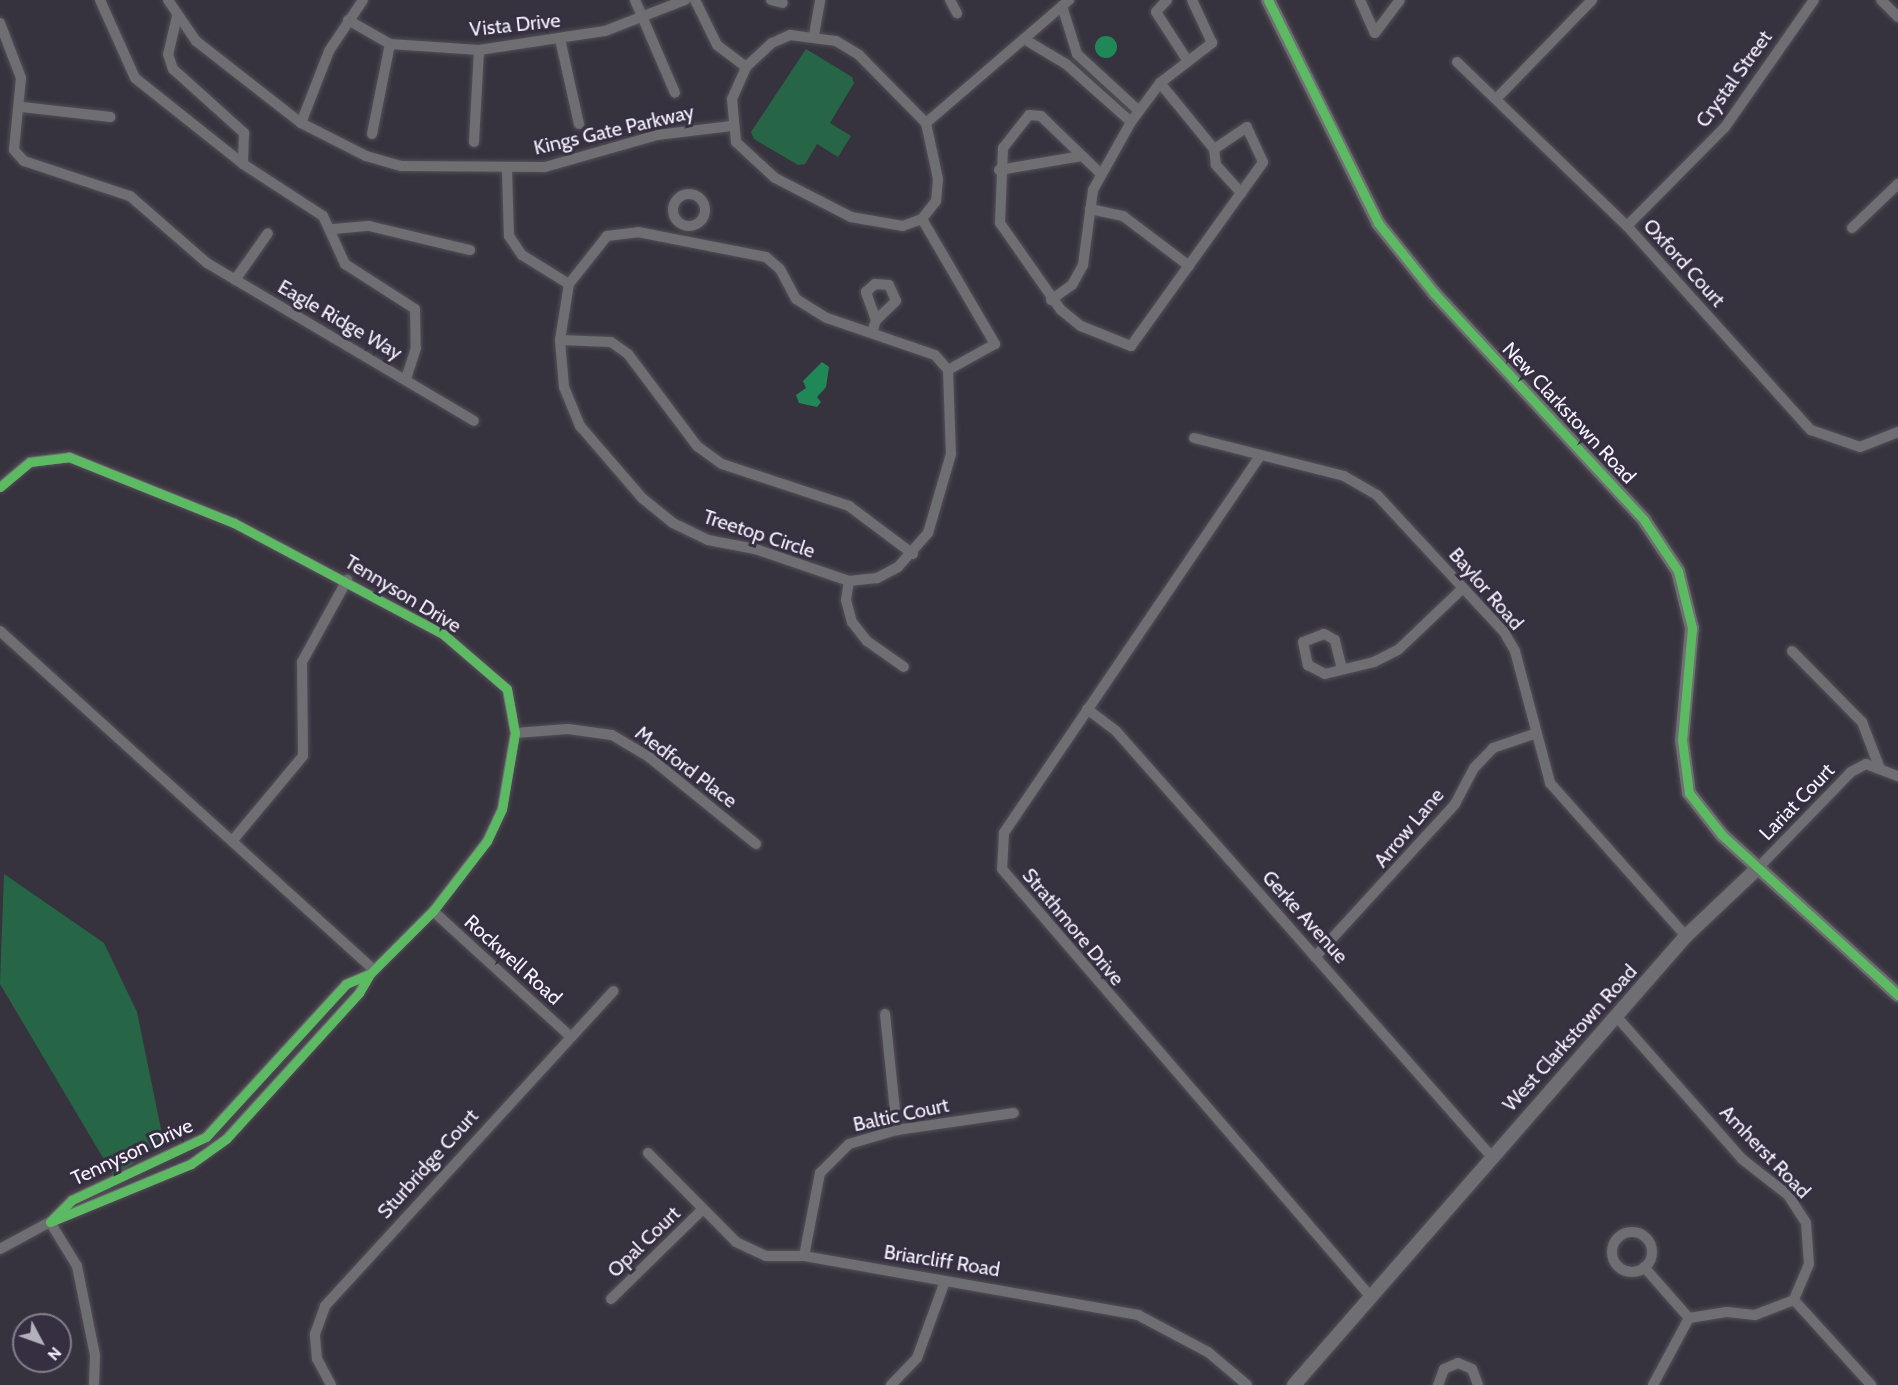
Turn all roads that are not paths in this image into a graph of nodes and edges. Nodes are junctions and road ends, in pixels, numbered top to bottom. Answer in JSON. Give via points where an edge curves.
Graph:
{"nodes":[{"id":1,"x":100,"y":0,"type":"edge"},
{"id":2,"x":168,"y":0,"type":"edge"},
{"id":3,"x":363,"y":0,"type":"edge"},
{"id":4,"x":635,"y":0,"type":"edge"},
{"id":5,"x":685,"y":0,"type":"edge"},
{"id":6,"x":695,"y":0,"type":"edge"},
{"id":7,"x":771,"y":0,"type":"edge"},
{"id":8,"x":820,"y":0,"type":"edge"},
{"id":9,"x":950,"y":0,"type":"edge"},
{"id":10,"x":1167,"y":0,"type":"edge"},
{"id":11,"x":1192,"y":0,"type":"edge"},
{"id":12,"x":1268,"y":0,"type":"edge"},
{"id":13,"x":1360,"y":0,"type":"edge"},
{"id":14,"x":1401,"y":0,"type":"edge"},
{"id":15,"x":1592,"y":0,"type":"edge"},
{"id":16,"x":1814,"y":0,"type":"edge"},
{"id":17,"x":1881,"y":0,"type":"edge"},
{"id":18,"x":783,"y":3,"type":"dead end"},
{"id":19,"x":1065,"y":3,"type":"edge"},
{"id":20,"x":957,"y":13,"type":"dead end"},
{"id":21,"x":177,"y":16,"type":"junction"},
{"id":22,"x":1898,"y":17,"type":"edge"},
{"id":23,"x":643,"y":18,"type":"junction"},
{"id":24,"x":348,"y":20,"type":"junction"},
{"id":25,"x":0,"y":23,"type":"edge"},
{"id":26,"x":2,"y":34,"type":"edge"},
{"id":27,"x":814,"y":35,"type":"junction"},
{"id":28,"x":560,"y":39,"type":"junction"},
{"id":29,"x":1024,"y":39,"type":"junction"},
{"id":30,"x":390,"y":44,"type":"junction"},
{"id":31,"x":479,"y":50,"type":"junction"},
{"id":32,"x":1187,"y":60,"type":"junction"},
{"id":33,"x":1457,"y":62,"type":"dead end"},
{"id":34,"x":746,"y":67,"type":"junction"},
{"id":35,"x":1161,"y":83,"type":"junction"},
{"id":36,"x":675,"y":93,"type":"dead end"},
{"id":37,"x":1496,"y":99,"type":"junction"},
{"id":38,"x":22,"y":107,"type":"junction"},
{"id":39,"x":1139,"y":111,"type":"junction"},
{"id":40,"x":110,"y":117,"type":"dead end"},
{"id":41,"x":1131,"y":122,"type":"junction"},
{"id":42,"x":301,"y":123,"type":"junction"},
{"id":43,"x":926,"y":123,"type":"junction"},
{"id":44,"x":579,"y":124,"type":"dead end"},
{"id":45,"x":731,"y":126,"type":"junction"},
{"id":46,"x":372,"y":134,"type":"dead end"},
{"id":47,"x":474,"y":142,"type":"dead end"},
{"id":48,"x":1215,"y":149,"type":"junction"},
{"id":49,"x":1082,"y":156,"type":"junction"},
{"id":50,"x":243,"y":164,"type":"junction"},
{"id":51,"x":507,"y":170,"type":"junction"},
{"id":52,"x":999,"y":170,"type":"junction"},
{"id":53,"x":1101,"y":174,"type":"junction"},
{"id":54,"x":1898,"y":184,"type":"edge"},
{"id":55,"x":1241,"y":194,"type":"junction"},
{"id":56,"x":1090,"y":208,"type":"junction"},
{"id":57,"x":922,"y":219,"type":"junction"},
{"id":58,"x":687,"y":226,"type":"dead end"},
{"id":59,"x":1627,"y":226,"type":"junction"},
{"id":60,"x":1852,"y":228,"type":"dead end"},
{"id":61,"x":333,"y":229,"type":"junction"},
{"id":62,"x":268,"y":233,"type":"dead end"},
{"id":63,"x":687,"y":239,"type":"junction"},
{"id":64,"x":470,"y":250,"type":"dead end"},
{"id":65,"x":1189,"y":266,"type":"junction"},
{"id":66,"x":235,"y":280,"type":"junction"},
{"id":67,"x":569,"y":284,"type":"junction"},
{"id":68,"x":1051,"y":300,"type":"junction"},
{"id":69,"x":876,"y":320,"type":"dead end"},
{"id":70,"x":872,"y":333,"type":"junction"},
{"id":71,"x":560,"y":340,"type":"junction"},
{"id":72,"x":948,"y":370,"type":"junction"},
{"id":73,"x":406,"y":379,"type":"junction"},
{"id":74,"x":474,"y":421,"type":"dead end"},
{"id":75,"x":1898,"y":432,"type":"edge"},
{"id":76,"x":1194,"y":438,"type":"dead end"},
{"id":77,"x":1260,"y":456,"type":"junction"},
{"id":78,"x":0,"y":487,"type":"edge"},
{"id":79,"x":913,"y":554,"type":"junction"},
{"id":80,"x":347,"y":580,"type":"junction"},
{"id":81,"x":849,"y":581,"type":"junction"},
{"id":82,"x":1463,"y":588,"type":"junction"},
{"id":83,"x":0,"y":631,"type":"edge"},
{"id":84,"x":1792,"y":651,"type":"dead end"},
{"id":85,"x":904,"y":667,"type":"dead end"},
{"id":86,"x":1342,"y":669,"type":"dead end"},
{"id":87,"x":1087,"y":709,"type":"junction"},
{"id":88,"x":515,"y":733,"type":"junction"},
{"id":89,"x":1534,"y":734,"type":"junction"},
{"id":90,"x":1879,"y":766,"type":"junction"},
{"id":91,"x":1898,"y":776,"type":"edge"},
{"id":92,"x":233,"y":840,"type":"junction"},
{"id":93,"x":756,"y":844,"type":"dead end"},
{"id":94,"x":1758,"y":867,"type":"junction"},
{"id":95,"x":433,"y":911,"type":"junction"},
{"id":96,"x":1686,"y":936,"type":"junction"},
{"id":97,"x":1315,"y":957,"type":"junction"},
{"id":98,"x":372,"y":972,"type":"junction"},
{"id":99,"x":614,"y":991,"type":"dead end"},
{"id":100,"x":1898,"y":995,"type":"edge"},
{"id":101,"x":885,"y":1014,"type":"dead end"},
{"id":102,"x":1616,"y":1016,"type":"junction"},
{"id":103,"x":569,"y":1035,"type":"junction"},
{"id":104,"x":1014,"y":1113,"type":"dead end"},
{"id":105,"x":897,"y":1130,"type":"junction"},
{"id":106,"x":648,"y":1153,"type":"dead end"},
{"id":107,"x":1491,"y":1156,"type":"junction"},
{"id":108,"x":702,"y":1210,"type":"junction"},
{"id":109,"x":50,"y":1222,"type":"junction"},
{"id":110,"x":0,"y":1248,"type":"edge"},
{"id":111,"x":804,"y":1256,"type":"junction"},
{"id":112,"x":1644,"y":1267,"type":"dead end"},
{"id":113,"x":945,"y":1281,"type":"junction"},
{"id":114,"x":1370,"y":1296,"type":"junction"},
{"id":115,"x":611,"y":1299,"type":"dead end"},
{"id":116,"x":1794,"y":1300,"type":"junction"},
{"id":117,"x":1689,"y":1318,"type":"junction"},
{"id":118,"x":329,"y":1383,"type":"edge"},
{"id":119,"x":94,"y":1385,"type":"edge"},
{"id":120,"x":891,"y":1385,"type":"edge"},
{"id":121,"x":1247,"y":1385,"type":"edge"},
{"id":122,"x":1294,"y":1385,"type":"edge"},
{"id":123,"x":1438,"y":1385,"type":"edge"},
{"id":124,"x":1478,"y":1385,"type":"edge"},
{"id":125,"x":1653,"y":1385,"type":"edge"},
{"id":126,"x":1871,"y":1385,"type":"edge"}],
"edges":[{"from":1,"to":50,"type":"street","via":[[135,78]]},
{"from":2,"to":21,"type":"street","name":"Kings Gate Parkway"},
{"from":3,"to":24,"type":"street"},
{"from":4,"to":23,"type":"street"},
{"from":5,"to":23,"type":"street","name":"Vista Drive"},
{"from":6,"to":34,"type":"street","via":[[717,45]]},
{"from":7,"to":18,"type":"street"},
{"from":8,"to":27,"type":"street"},
{"from":9,"to":20,"type":"street"},
{"from":10,"to":32,"type":"street","via":[[1156,12]]},
{"from":11,"to":32,"type":"street","via":[[1212,44]]},
{"from":12,"to":94,"type":"street","name":"New Clarkstown Road","via":[[1377,223],[1434,293],[1644,520],[1678,571],[1692,628],[1682,740],[1689,793],[1703,816]]},
{"from":13,"to":14,"type":"street","via":[[1375,33]]},
{"from":15,"to":37,"type":"street"},
{"from":16,"to":59,"type":"street","name":"Crystal Street","via":[[1725,128]]},
{"from":17,"to":22,"type":"street"},
{"from":19,"to":29,"type":"street"},
{"from":19,"to":39,"type":"street","via":[[1077,54]]},
{"from":21,"to":42,"type":"street","name":"Kings Gate Parkway","via":[[196,41]]},
{"from":21,"to":50,"type":"street","via":[[168,54],[173,69],[244,133]]},
{"from":23,"to":28,"type":"street","name":"Vista Drive"},
{"from":23,"to":36,"type":"street"},
{"from":24,"to":30,"type":"street","name":"Vista Drive"},
{"from":24,"to":42,"type":"street"},
{"from":25,"to":26,"type":"street","name":"Eagle Ridge Way"},
{"from":26,"to":38,"type":"street","name":"Eagle Ridge Way","via":[[21,78]]},
{"from":27,"to":34,"type":"street","via":[[772,43]]},
{"from":27,"to":43,"type":"street","via":[[859,55]]},
{"from":28,"to":31,"type":"street","name":"Vista Drive"},
{"from":28,"to":44,"type":"street"},
{"from":29,"to":41,"type":"street","via":[[1066,64]]},
{"from":29,"to":43,"type":"street"},
{"from":30,"to":31,"type":"street","name":"Vista Drive"},
{"from":30,"to":46,"type":"street"},
{"from":31,"to":47,"type":"street"},
{"from":32,"to":35,"type":"street"},
{"from":33,"to":37,"type":"street","name":"Oxford Court"},
{"from":34,"to":45,"type":"street","via":[[732,99]]},
{"from":35,"to":39,"type":"street"},
{"from":35,"to":48,"type":"street"},
{"from":37,"to":59,"type":"street","name":"Oxford Court"},
{"from":38,"to":40,"type":"street"},
{"from":38,"to":66,"type":"street","name":"Eagle Ridge Way","via":[[14,150],[24,161],[130,196],[207,264]]},
{"from":39,"to":41,"type":"street"},
{"from":41,"to":53,"type":"street"},
{"from":42,"to":51,"type":"street","name":"Kings Gate Parkway","via":[[366,156],[401,166]]},
{"from":43,"to":57,"type":"street","via":[[938,179],[936,201]]},
{"from":45,"to":51,"type":"street","name":"Kings Gate Parkway","via":[[684,129],[579,161]]},
{"from":45,"to":57,"type":"street","via":[[747,156],[811,200],[879,224],[903,226]]},
{"from":48,"to":55,"type":"street","via":[[1219,170]]},
{"from":48,"to":55,"type":"street","via":[[1247,127],[1263,162]]},
{"from":49,"to":52,"type":"street"},
{"from":49,"to":52,"type":"street","via":[[1041,116],[1029,115],[1004,148]]},
{"from":49,"to":53,"type":"street"},
{"from":50,"to":61,"type":"street"},
{"from":51,"to":67,"type":"street","via":[[509,236],[522,255]]},
{"from":52,"to":68,"type":"street","via":[[1000,223]]},
{"from":53,"to":56,"type":"street"},
{"from":54,"to":60,"type":"street"},
{"from":55,"to":65,"type":"street"},
{"from":56,"to":65,"type":"street","via":[[1123,216]]},
{"from":56,"to":68,"type":"street","via":[[1083,265],[1072,285]]},
{"from":57,"to":72,"type":"street","via":[[995,344]]},
{"from":58,"to":63,"type":"street"},
{"from":59,"to":75,"type":"street","name":"Oxford Court","via":[[1811,430],[1860,447]]},
{"from":61,"to":64,"type":"street","via":[[369,226]]},
{"from":61,"to":73,"type":"street","name":"Eagle Ridge Way","via":[[345,264],[415,309],[416,348]]},
{"from":62,"to":66,"type":"street"},
{"from":63,"to":67,"type":"street","name":"Treetop Circle","via":[[615,233],[590,254]]},
{"from":63,"to":70,"type":"street","name":"Treetop Circle","via":[[766,257],[780,269],[796,299],[826,318]]},
{"from":65,"to":68,"type":"street","via":[[1131,346],[1081,326]]},
{"from":66,"to":73,"type":"street","name":"Eagle Ridge Way"},
{"from":67,"to":71,"type":"street","name":"Treetop Circle"},
{"from":69,"to":70,"type":"street"},
{"from":70,"to":72,"type":"street","name":"Treetop Circle","via":[[935,355]]},
{"from":71,"to":79,"type":"street","via":[[611,342],[628,354],[697,446],[722,464],[849,506]]},
{"from":71,"to":81,"type":"street","name":"Treetop Circle","via":[[571,409],[644,499],[673,523],[708,540],[756,549]]},
{"from":72,"to":79,"type":"street","name":"Treetop Circle","via":[[951,454],[928,533]]},
{"from":73,"to":74,"type":"street"},
{"from":76,"to":77,"type":"street","name":"Baylor Road"},
{"from":77,"to":82,"type":"street","name":"Baylor Road","via":[[1363,483]]},
{"from":77,"to":87,"type":"street","name":"Strathmore Drive"},
{"from":78,"to":80,"type":"street","name":"Tennyson Drive","via":[[30,462],[69,457],[234,524]]},
{"from":79,"to":81,"type":"street","name":"Treetop Circle","via":[[877,578]]},
{"from":80,"to":88,"type":"street","name":"Tennyson Drive","via":[[443,634],[507,689]]},
{"from":80,"to":92,"type":"street","via":[[302,662],[303,756]]},
{"from":81,"to":85,"type":"street","via":[[846,600],[852,622],[867,641]]},
{"from":82,"to":86,"type":"street","via":[[1398,650]]},
{"from":82,"to":89,"type":"street","name":"Baylor Road","via":[[1515,651]]},
{"from":83,"to":92,"type":"street","via":[[134,757]]},
{"from":84,"to":90,"type":"street","via":[[1862,722]]},
{"from":87,"to":97,"type":"street","name":"Gerke Avenue","via":[[1116,731]]},
{"from":87,"to":114,"type":"street","name":"Strathmore Drive","via":[[1004,833],[1002,869]]},
{"from":88,"to":93,"type":"street","name":"Medford Place","via":[[568,729],[612,735],[649,757]]},
{"from":88,"to":95,"type":"street","name":"Tennyson Drive","via":[[502,809],[487,841]]},
{"from":89,"to":96,"type":"street","name":"Baylor Road","via":[[1550,783]]},
{"from":89,"to":97,"type":"street","name":"Arrow Lane","via":[[1492,748],[1474,768],[1455,804]]},
{"from":90,"to":91,"type":"street"},
{"from":90,"to":94,"type":"street","name":"Lariat Court","via":[[1866,764],[1851,772]]},
{"from":92,"to":98,"type":"street"},
{"from":94,"to":96,"type":"street","name":"West Clarkstown Road"},
{"from":94,"to":100,"type":"street"},
{"from":95,"to":98,"type":"street","name":"Tennyson Drive"},
{"from":95,"to":103,"type":"street","name":"Rockwell Road"},
{"from":96,"to":102,"type":"street","name":"West Clarkstown Road"},
{"from":97,"to":107,"type":"street","name":"Gerke Avenue"},
{"from":98,"to":109,"type":"street","name":"Tennyson Drive","via":[[346,984],[206,1137],[72,1200]]},
{"from":98,"to":109,"type":"street","name":"Tennyson Drive","via":[[359,993],[216,1148],[191,1164]]},
{"from":99,"to":103,"type":"street","name":"Sturbridge Court"},
{"from":101,"to":105,"type":"street"},
{"from":102,"to":107,"type":"street","name":"West Clarkstown Road"},
{"from":102,"to":116,"type":"street","name":"Amherst Road","via":[[1743,1160],[1788,1195],[1806,1222],[1809,1264]]},
{"from":103,"to":118,"type":"street","name":"Sturbridge Court","via":[[325,1306],[315,1334]]},
{"from":104,"to":105,"type":"street","name":"Baltic Court"},
{"from":105,"to":111,"type":"street","name":"Baltic Court","via":[[849,1144],[820,1173]]},
{"from":106,"to":108,"type":"street","name":"Briarcliff Road"},
{"from":107,"to":114,"type":"street","name":"West Clarkstown Road"},
{"from":108,"to":111,"type":"street","name":"Briarcliff Road","via":[[736,1242],[766,1256]]},
{"from":108,"to":115,"type":"street","name":"Opal Court"},
{"from":109,"to":110,"type":"street","name":"Tennyson Drive"},
{"from":109,"to":119,"type":"street","via":[[77,1266],[95,1355]]},
{"from":111,"to":113,"type":"street","name":"Briarcliff Road"},
{"from":112,"to":117,"type":"street"},
{"from":113,"to":120,"type":"street","via":[[917,1358]]},
{"from":113,"to":121,"type":"street","name":"Briarcliff Road","via":[[1137,1315],[1208,1352]]},
{"from":114,"to":122,"type":"street","name":"West Clarkstown Road"},
{"from":116,"to":117,"type":"street","via":[[1755,1315],[1727,1312]]},
{"from":116,"to":126,"type":"street"},
{"from":117,"to":125,"type":"street"},
{"from":123,"to":124,"type":"street","via":[[1444,1369],[1458,1364],[1472,1369]]}]}
